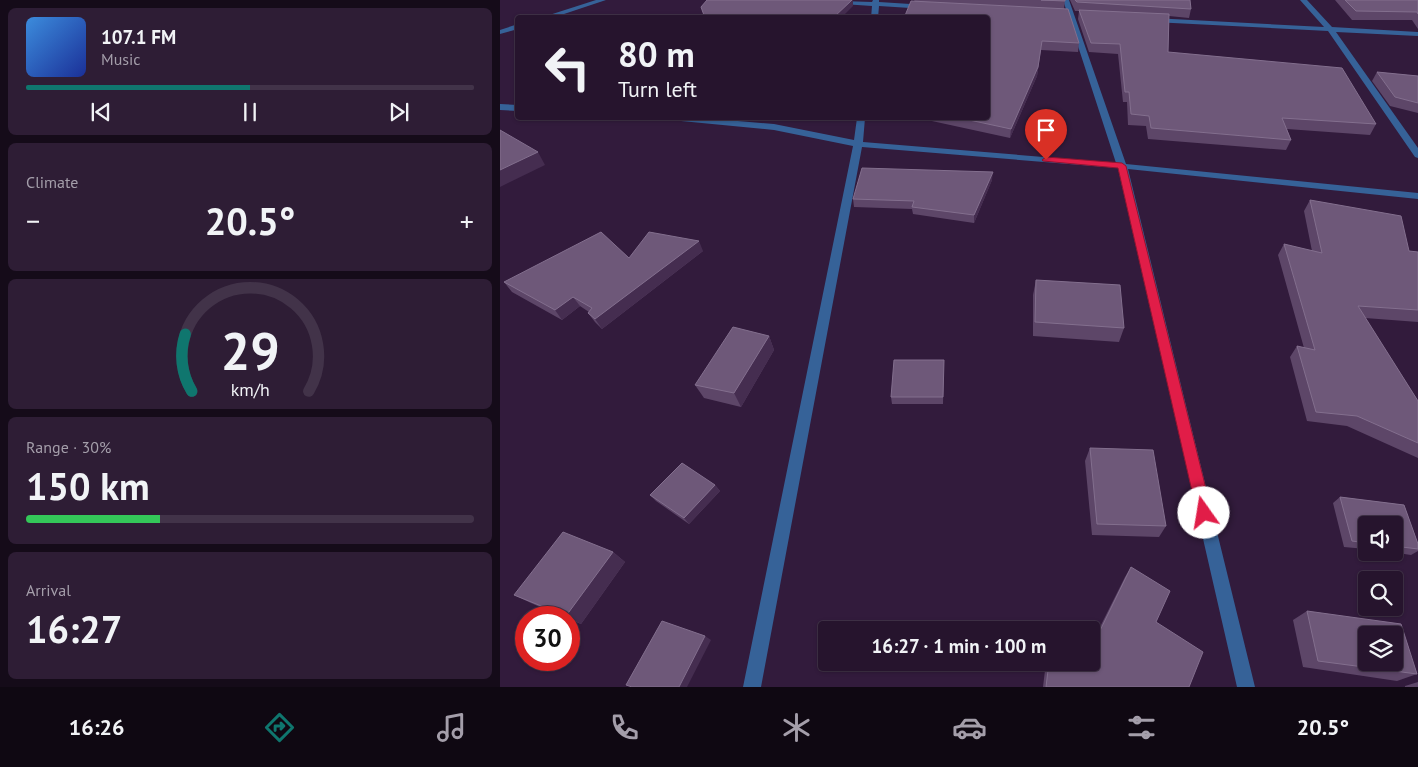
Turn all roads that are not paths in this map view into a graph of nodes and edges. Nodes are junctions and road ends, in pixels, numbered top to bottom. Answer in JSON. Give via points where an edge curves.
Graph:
{"nodes":[{"id":1,"x":603,"y":0,"type":"edge"},
{"id":2,"x":813,"y":0,"type":"edge"},
{"id":3,"x":1066,"y":0,"type":"edge"},
{"id":4,"x":1302,"y":0,"type":"edge"},
{"id":5,"x":876,"y":2,"type":"edge"},
{"id":6,"x":934,"y":7,"type":"edge"},
{"id":7,"x":553,"y":15,"type":"edge"},
{"id":8,"x":874,"y":15,"type":"edge"},
{"id":9,"x":1146,"y":20,"type":"edge"},
{"id":10,"x":515,"y":27,"type":"edge"},
{"id":11,"x":1330,"y":29,"type":"junction"},
{"id":12,"x":500,"y":32,"type":"edge"},
{"id":13,"x":1418,"y":34,"type":"edge"},
{"id":14,"x":500,"y":107,"type":"edge"},
{"id":15,"x":515,"y":108,"type":"edge"},
{"id":16,"x":702,"y":120,"type":"edge"},
{"id":17,"x":861,"y":120,"type":"edge"},
{"id":18,"x":858,"y":144,"type":"junction"},
{"id":19,"x":1418,"y":155,"type":"edge"},
{"id":20,"x":1122,"y":166,"type":"junction"},
{"id":21,"x":1418,"y":196,"type":"edge"},
{"id":22,"x":752,"y":687,"type":"edge"},
{"id":23,"x":1246,"y":687,"type":"edge"}],
"edges":[{"from":1,"to":7,"type":"street"},
{"from":2,"to":5,"type":"street"},
{"from":3,"to":20,"type":"street"},
{"from":4,"to":11,"type":"street"},
{"from":5,"to":6,"type":"street"},
{"from":5,"to":8,"type":"street"},
{"from":9,"to":11,"type":"street"},
{"from":10,"to":12,"type":"street"},
{"from":11,"to":13,"type":"street"},
{"from":11,"to":19,"type":"street"},
{"from":14,"to":15,"type":"street"},
{"from":16,"to":18,"type":"street","via":[[774,127]]},
{"from":17,"to":18,"type":"street"},
{"from":18,"to":20,"type":"street"},
{"from":18,"to":22,"type":"street"},
{"from":20,"to":21,"type":"street"},
{"from":20,"to":23,"type":"street"}]}
